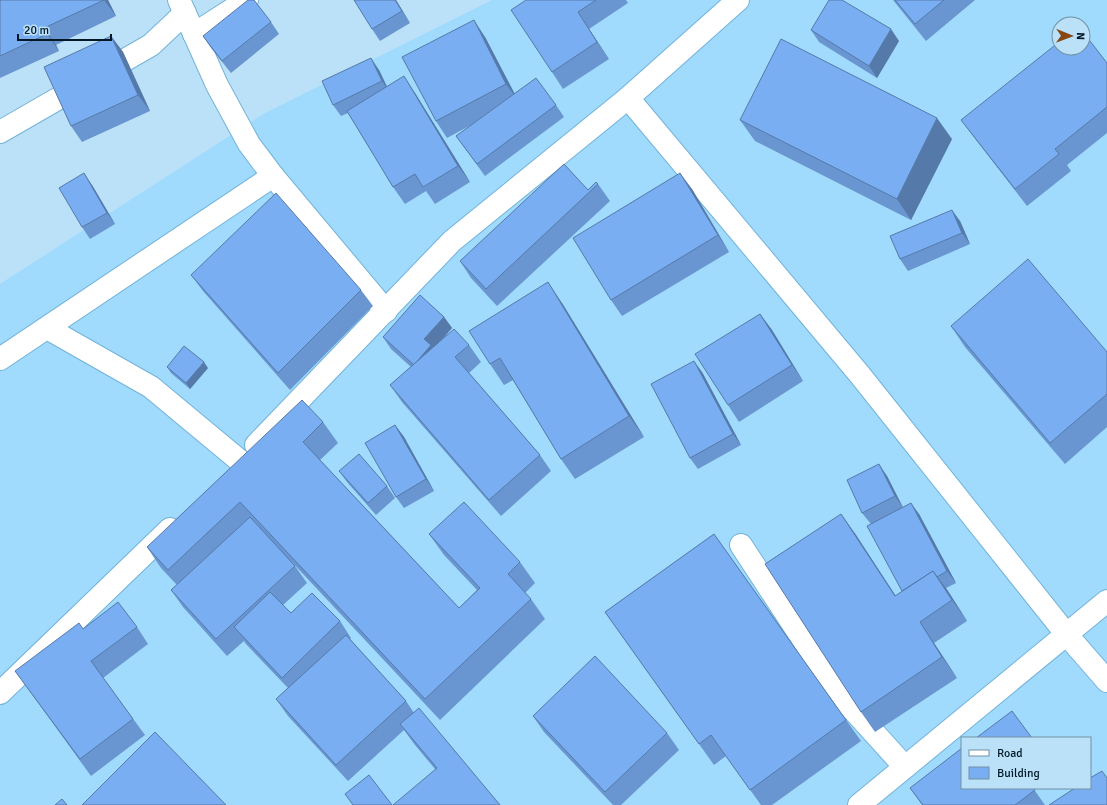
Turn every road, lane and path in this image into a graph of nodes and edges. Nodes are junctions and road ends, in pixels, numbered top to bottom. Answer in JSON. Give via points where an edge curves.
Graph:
{"nodes":[{"id":1,"x":247,"y":0,"type":"edge"},
{"id":2,"x":738,"y":0,"type":"edge"},
{"id":3,"x":182,"y":7,"type":"edge"},
{"id":4,"x":194,"y":34,"type":"junction"},
{"id":5,"x":628,"y":98,"type":"junction"},
{"id":6,"x":0,"y":132,"type":"edge"},
{"id":7,"x":273,"y":176,"type":"junction"},
{"id":8,"x":386,"y":311,"type":"junction"},
{"id":9,"x":47,"y":328,"type":"junction"},
{"id":10,"x":0,"y":359,"type":"edge"},
{"id":11,"x":240,"y":461,"type":"junction"},
{"id":12,"x":223,"y":478,"type":"edge"},
{"id":13,"x":184,"y":516,"type":"edge"},
{"id":14,"x":741,"y":545,"type":"dead end"},
{"id":15,"x":1107,"y":601,"type":"edge"},
{"id":16,"x":1067,"y":635,"type":"junction"},
{"id":17,"x":1107,"y":681,"type":"edge"},
{"id":18,"x":0,"y":693,"type":"edge"},
{"id":19,"x":905,"y":768,"type":"junction"},
{"id":20,"x":859,"y":805,"type":"edge"}],
"edges":[{"from":1,"to":4,"type":"street"},
{"from":2,"to":5,"type":"street"},
{"from":3,"to":4,"type":"street"},
{"from":3,"to":6,"type":"street","via":[[151,45]]},
{"from":4,"to":7,"type":"street","via":[[249,144]]},
{"from":5,"to":8,"type":"street","via":[[452,241]]},
{"from":5,"to":16,"type":"street","via":[[860,375]]},
{"from":7,"to":8,"type":"street"},
{"from":7,"to":9,"type":"street"},
{"from":8,"to":11,"type":"street"},
{"from":9,"to":10,"type":"street"},
{"from":9,"to":11,"type":"street","via":[[151,387]]},
{"from":11,"to":12,"type":"street"},
{"from":13,"to":18,"type":"street"},
{"from":14,"to":19,"type":"street","via":[[838,693]]},
{"from":15,"to":16,"type":"street"},
{"from":16,"to":17,"type":"street"},
{"from":16,"to":19,"type":"street"},
{"from":19,"to":20,"type":"street"}]}
